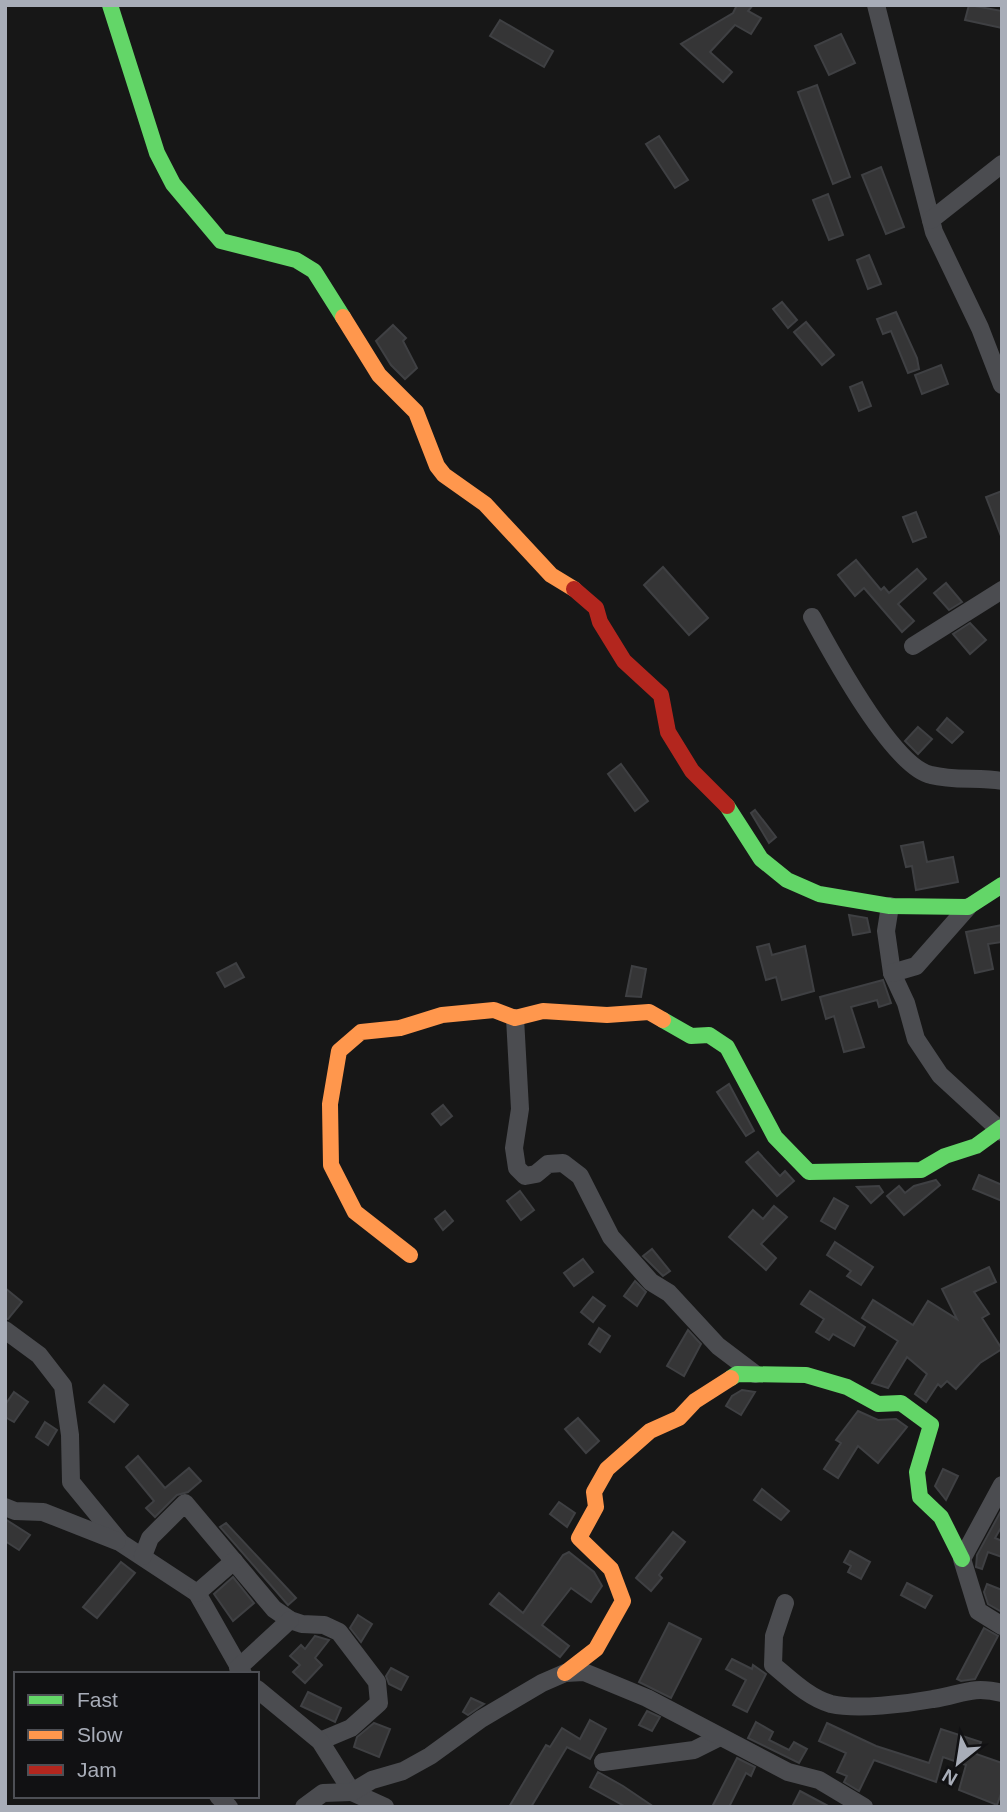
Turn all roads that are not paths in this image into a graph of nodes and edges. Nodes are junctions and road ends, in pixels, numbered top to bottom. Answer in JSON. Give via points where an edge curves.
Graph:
{"nodes":[{"id":1,"x":110,"y":5,"type":"edge"},
{"id":2,"x":876,"y":5,"type":"edge"},
{"id":3,"x":1002,"y":164,"type":"edge"},
{"id":4,"x":931,"y":220,"type":"junction"},
{"id":5,"x":1002,"y":385,"type":"edge"},
{"id":6,"x":1002,"y":590,"type":"edge"},
{"id":7,"x":813,"y":617,"type":"dead end"},
{"id":8,"x":913,"y":646,"type":"dead end"},
{"id":9,"x":1002,"y":781,"type":"edge"},
{"id":10,"x":1002,"y":884,"type":"edge"},
{"id":11,"x":890,"y":906,"type":"junction"},
{"id":12,"x":968,"y":907,"type":"junction"},
{"id":13,"x":892,"y":973,"type":"junction"},
{"id":14,"x":515,"y":1018,"type":"junction"},
{"id":15,"x":1001,"y":1130,"type":"edge"},
{"id":16,"x":411,"y":1255,"type":"dead end"},
{"id":17,"x":5,"y":1330,"type":"edge"},
{"id":18,"x":758,"y":1377,"type":"junction"},
{"id":19,"x":1002,"y":1485,"type":"edge"},
{"id":20,"x":5,"y":1507,"type":"edge"},
{"id":21,"x":121,"y":1543,"type":"junction"},
{"id":22,"x":142,"y":1556,"type":"junction"},
{"id":23,"x":962,"y":1559,"type":"junction"},
{"id":24,"x":234,"y":1561,"type":"junction"},
{"id":25,"x":197,"y":1594,"type":"junction"},
{"id":26,"x":785,"y":1602,"type":"dead end"},
{"id":27,"x":290,"y":1620,"type":"junction"},
{"id":28,"x":1002,"y":1626,"type":"edge"},
{"id":29,"x":240,"y":1671,"type":"edge"},
{"id":30,"x":565,"y":1673,"type":"junction"},
{"id":31,"x":259,"y":1691,"type":"edge"},
{"id":32,"x":1002,"y":1693,"type":"edge"},
{"id":33,"x":720,"y":1737,"type":"junction"},
{"id":34,"x":320,"y":1741,"type":"junction"},
{"id":35,"x":603,"y":1762,"type":"dead end"},
{"id":36,"x":352,"y":1792,"type":"junction"},
{"id":37,"x":304,"y":1807,"type":"edge"},
{"id":38,"x":385,"y":1807,"type":"edge"},
{"id":39,"x":863,"y":1807,"type":"edge"}],
"edges":[{"from":1,"to":11,"type":"street","via":[[164,171],[220,241],[296,260],[314,271],[379,375],[416,412],[444,475],[485,504],[551,575],[596,608],[624,661],[661,695],[668,732],[692,771],[722,797],[761,859],[787,880],[819,894]]},
{"from":2,"to":4,"type":"street"},
{"from":3,"to":4,"type":"street"},
{"from":4,"to":5,"type":"street"},
{"from":6,"to":8,"type":"street"},
{"from":7,"to":9,"type":"street","via":[[847,681],[911,765],[930,775]]},
{"from":10,"to":12,"type":"street"},
{"from":11,"to":12,"type":"street"},
{"from":11,"to":13,"type":"street","via":[[886,931]]},
{"from":12,"to":13,"type":"street","via":[[916,967]]},
{"from":13,"to":15,"type":"street","via":[[916,1039],[940,1075]]},
{"from":14,"to":15,"type":"street","via":[[543,1011],[649,1012],[691,1036],[709,1035],[727,1047],[775,1137],[809,1172],[921,1170]]},
{"from":14,"to":16,"type":"street","via":[[494,1010],[442,1015],[400,1028],[361,1032],[339,1051],[330,1104],[331,1165],[355,1212]]},
{"from":14,"to":18,"type":"street","via":[[520,1109],[514,1148],[517,1168],[525,1176],[548,1164],[563,1163],[580,1176],[611,1237],[718,1346]]},
{"from":17,"to":21,"type":"street","via":[[39,1355],[63,1386],[71,1482]]},
{"from":18,"to":23,"type":"street","via":[[806,1375],[848,1387],[878,1404],[901,1403],[931,1424],[916,1472],[920,1497],[941,1517]]},
{"from":18,"to":30,"type":"street","via":[[737,1374],[695,1401],[679,1418],[650,1431],[607,1469],[594,1492],[596,1507],[579,1538],[615,1574],[623,1601],[596,1649]]},
{"from":19,"to":23,"type":"street"},
{"from":20,"to":21,"type":"street","via":[[43,1513]]},
{"from":21,"to":22,"type":"street"},
{"from":22,"to":24,"type":"street","via":[[150,1538],[185,1503]]},
{"from":22,"to":25,"type":"street"},
{"from":23,"to":28,"type":"street","via":[[978,1611]]},
{"from":24,"to":25,"type":"street"},
{"from":24,"to":27,"type":"street","via":[[274,1609]]},
{"from":25,"to":29,"type":"street"},
{"from":26,"to":32,"type":"street","via":[[774,1636],[773,1665],[799,1688],[831,1704],[936,1699],[963,1690]]},
{"from":27,"to":29,"type":"street"},
{"from":27,"to":34,"type":"street","via":[[339,1632],[377,1682],[379,1703],[351,1728]]},
{"from":30,"to":33,"type":"street","via":[[584,1672],[647,1698]]},
{"from":30,"to":36,"type":"street","via":[[481,1719],[421,1761]]},
{"from":31,"to":34,"type":"street"},
{"from":33,"to":35,"type":"street","via":[[694,1750]]},
{"from":33,"to":39,"type":"street","via":[[788,1772],[819,1780]]},
{"from":34,"to":36,"type":"street"},
{"from":36,"to":37,"type":"street","via":[[323,1793]]},
{"from":36,"to":38,"type":"street"}]}
